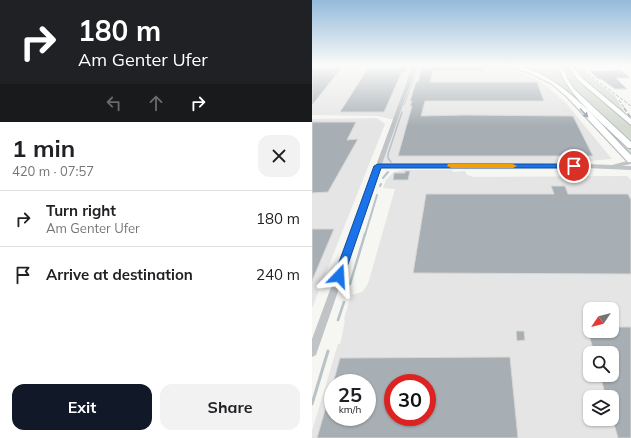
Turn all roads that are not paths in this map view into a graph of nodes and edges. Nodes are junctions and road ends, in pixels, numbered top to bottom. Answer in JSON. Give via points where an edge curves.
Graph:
{"nodes":[{"id":1,"x":408,"y":85,"type":"edge"},
{"id":2,"x":557,"y":85,"type":"edge"},
{"id":3,"x":569,"y":85,"type":"edge"},
{"id":4,"x":587,"y":85,"type":"edge"},
{"id":5,"x":631,"y":123,"type":"edge"},
{"id":6,"x":631,"y":146,"type":"edge"},
{"id":7,"x":631,"y":161,"type":"edge"},
{"id":8,"x":378,"y":166,"type":"junction"},
{"id":9,"x":608,"y":167,"type":"junction"},
{"id":10,"x":631,"y":168,"type":"edge"},
{"id":11,"x":312,"y":352,"type":"edge"}],
"edges":[{"from":1,"to":8,"type":"street"},
{"from":2,"to":7,"type":"main road","one_way":true},
{"from":3,"to":6,"type":"main road"},
{"from":4,"to":5,"type":"main road"},
{"from":7,"to":9,"type":"street"},
{"from":8,"to":9,"type":"street"},
{"from":8,"to":11,"type":"street"},
{"from":9,"to":10,"type":"street"}]}
